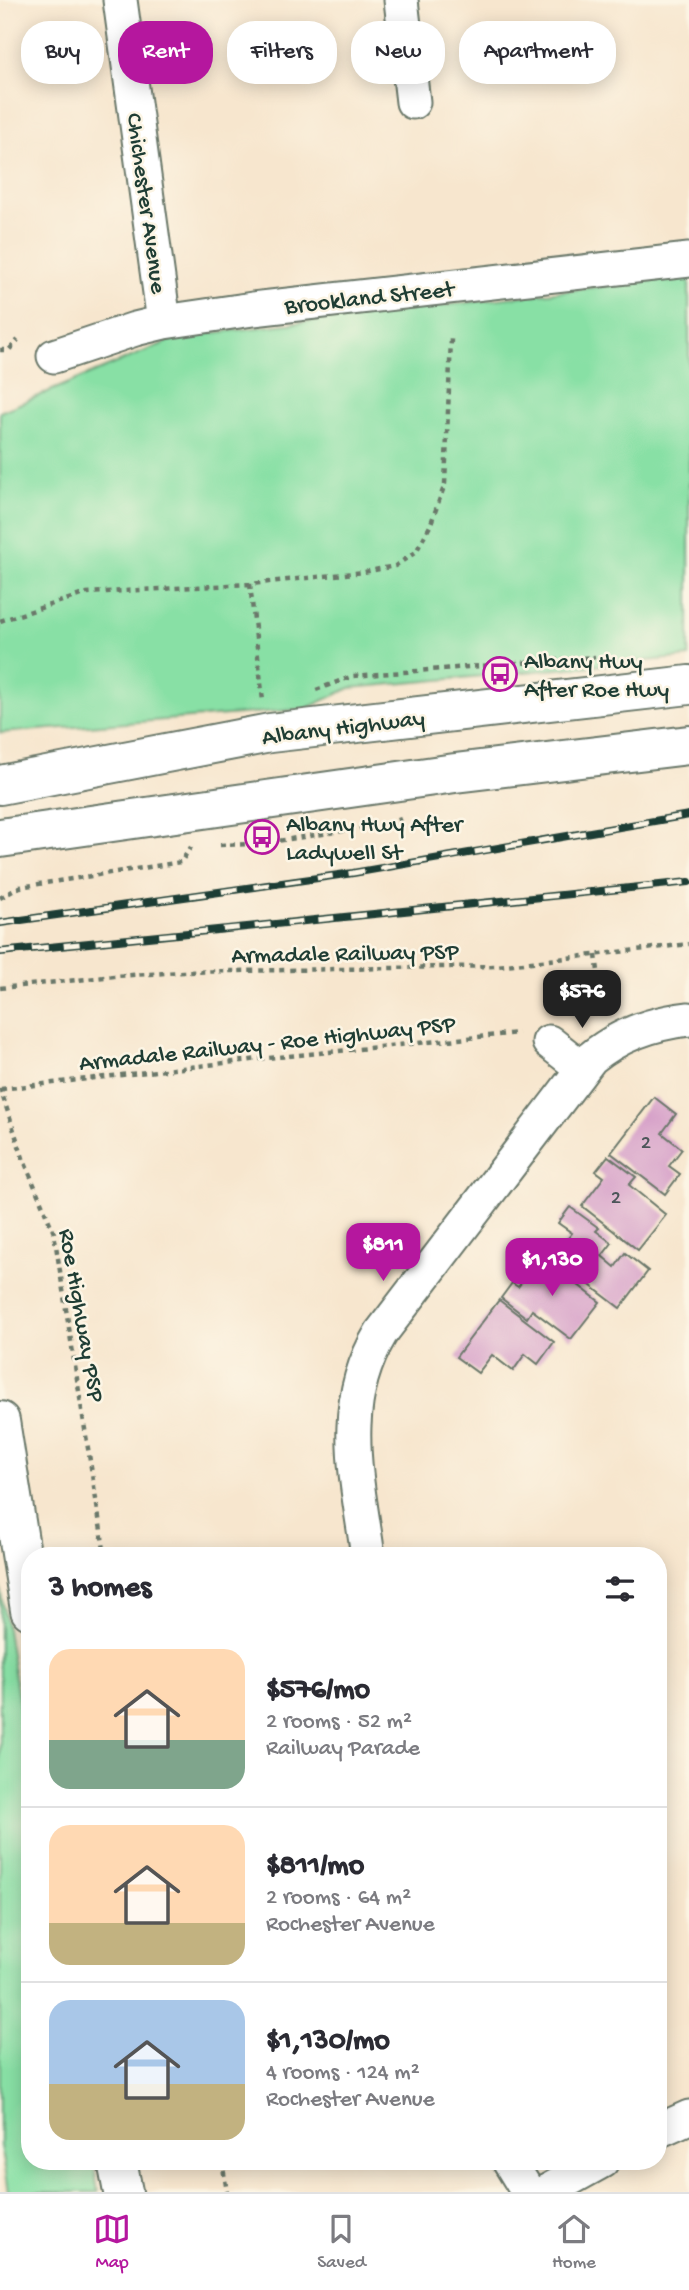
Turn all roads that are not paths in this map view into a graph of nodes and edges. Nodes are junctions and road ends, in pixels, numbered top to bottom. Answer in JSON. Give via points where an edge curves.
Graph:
{"nodes":[{"id":1,"x":120,"y":0,"type":"edge"},
{"id":2,"x":401,"y":0,"type":"edge"},
{"id":3,"x":413,"y":102,"type":"dead end"},
{"id":4,"x":689,"y":260,"type":"edge"},
{"id":5,"x":164,"y":322,"type":"junction"},
{"id":6,"x":54,"y":356,"type":"dead end"},
{"id":7,"x":689,"y":685,"type":"edge"},
{"id":8,"x":689,"y":745,"type":"edge"},
{"id":9,"x":0,"y":785,"type":"edge"},
{"id":10,"x":4,"y":837,"type":"edge"},
{"id":11,"x":689,"y":1019,"type":"edge"},
{"id":12,"x":536,"y":1037,"type":"road end"},
{"id":13,"x":582,"y":1068,"type":"junction"},
{"id":14,"x":0,"y":1421,"type":"edge"},
{"id":15,"x":367,"y":1547,"type":"edge"},
{"id":16,"x":21,"y":1553,"type":"edge"},
{"id":17,"x":689,"y":2117,"type":"edge"},
{"id":18,"x":667,"y":2127,"type":"edge"},
{"id":19,"x":118,"y":2170,"type":"edge"},
{"id":20,"x":515,"y":2170,"type":"edge"},
{"id":21,"x":586,"y":2170,"type":"edge"},
{"id":22,"x":122,"y":2192,"type":"edge"},
{"id":23,"x":528,"y":2192,"type":"edge"},
{"id":24,"x":546,"y":2192,"type":"edge"}],
"edges":[{"from":1,"to":5,"type":"street","name":"Chichester Avenue"},
{"from":2,"to":3,"type":"street"},
{"from":4,"to":5,"type":"street","name":"Brookland Street"},
{"from":5,"to":6,"type":"street","name":"Brookland Street"},
{"from":7,"to":9,"type":"highway","name":"Albany Highway","via":[[270,733]]},
{"from":8,"to":10,"type":"highway"},
{"from":11,"to":13,"type":"street","via":[[648,1026],[619,1038]]},
{"from":12,"to":13,"type":"street"},
{"from":13,"to":15,"type":"street","via":[[373,1346],[360,1380],[353,1421]]},
{"from":14,"to":16,"type":"highway"},
{"from":17,"to":18,"type":"street"},
{"from":19,"to":22,"type":"highway"},
{"from":20,"to":23,"type":"street"},
{"from":21,"to":24,"type":"street"}]}
